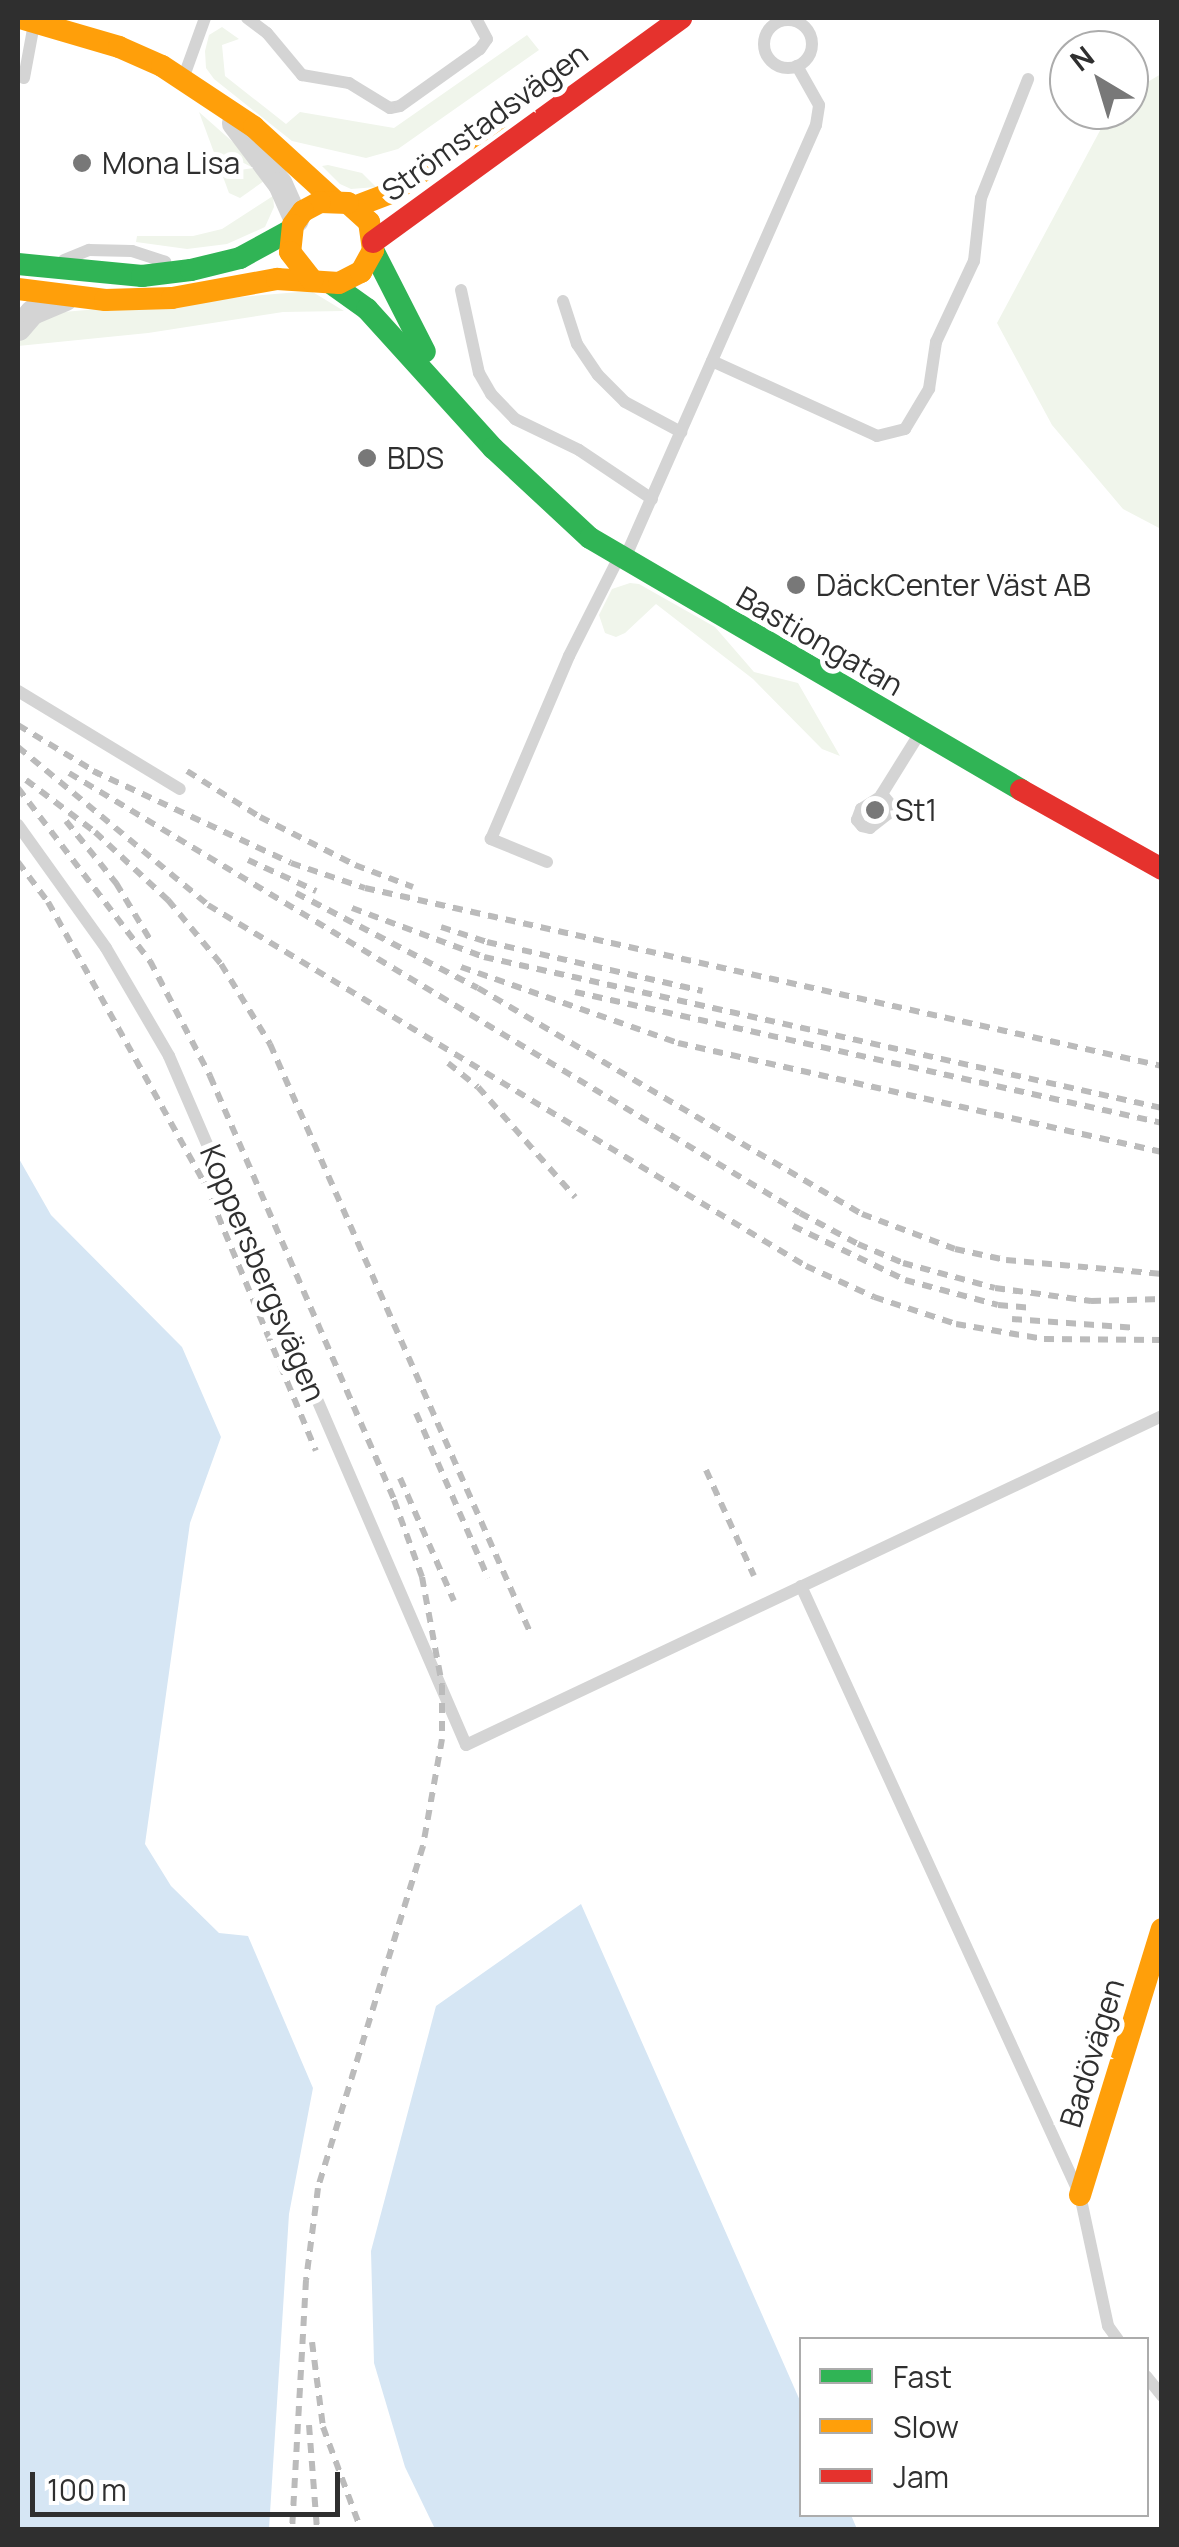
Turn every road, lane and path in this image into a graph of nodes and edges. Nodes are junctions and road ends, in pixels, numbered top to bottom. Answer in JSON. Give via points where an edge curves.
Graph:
{"nodes":[{"id":1,"x":204,"y":18,"type":"edge"},
{"id":2,"x":247,"y":18,"type":"edge"},
{"id":3,"x":476,"y":18,"type":"edge"},
{"id":4,"x":642,"y":18,"type":"edge"},
{"id":5,"x":681,"y":18,"type":"edge"},
{"id":6,"x":27,"y":20,"type":"edge"},
{"id":7,"x":774,"y":20,"type":"edge"},
{"id":8,"x":614,"y":37,"type":"dead end"},
{"id":9,"x":797,"y":66,"type":"junction"},
{"id":10,"x":24,"y":78,"type":"dead end"},
{"id":11,"x":183,"y":78,"type":"junction"},
{"id":12,"x":1028,"y":79,"type":"dead end"},
{"id":13,"x":522,"y":102,"type":"dead end"},
{"id":14,"x":229,"y":114,"type":"junction"},
{"id":15,"x":344,"y":204,"type":"junction"},
{"id":16,"x":294,"y":225,"type":"junction"},
{"id":17,"x":373,"y":246,"type":"junction"},
{"id":18,"x":28,"y":267,"type":"edge"},
{"id":19,"x":322,"y":282,"type":"junction"},
{"id":20,"x":18,"y":289,"type":"edge"},
{"id":21,"x":461,"y":290,"type":"dead end"},
{"id":22,"x":65,"y":298,"type":"junction"},
{"id":23,"x":563,"y":301,"type":"dead end"},
{"id":24,"x":18,"y":328,"type":"edge"},
{"id":25,"x":712,"y":361,"type":"junction"},
{"id":26,"x":475,"y":428,"type":"junction"},
{"id":27,"x":681,"y":432,"type":"junction"},
{"id":28,"x":652,"y":498,"type":"junction"},
{"id":29,"x":622,"y":558,"type":"junction"},
{"id":30,"x":18,"y":691,"type":"edge"},
{"id":31,"x":920,"y":734,"type":"junction"},
{"id":32,"x":180,"y":789,"type":"dead end"},
{"id":33,"x":882,"y":794,"type":"dead end"},
{"id":34,"x":18,"y":825,"type":"edge"},
{"id":35,"x":547,"y":862,"type":"dead end"},
{"id":36,"x":1162,"y":870,"type":"edge"},
{"id":37,"x":1162,"y":1416,"type":"edge"},
{"id":38,"x":801,"y":1586,"type":"junction"},
{"id":39,"x":1162,"y":1929,"type":"edge"},
{"id":40,"x":1080,"y":2195,"type":"junction"},
{"id":41,"x":1116,"y":2337,"type":"edge"}],
"edges":[{"from":1,"to":11,"type":"lane"},
{"from":2,"to":3,"type":"lane","via":[[302,74],[350,83],[390,108],[480,49],[487,39]]},
{"from":4,"to":8,"type":"main road","name":"Strömstadsvägen"},
{"from":5,"to":17,"type":"main road","name":"Strömstadsvägen"},
{"from":6,"to":10,"type":"lane","via":[[35,39]]},
{"from":6,"to":11,"type":"main road","via":[[141,54]]},
{"from":7,"to":9,"type":"lane","via":[[765,50],[774,63]]},
{"from":7,"to":9,"type":"lane","via":[[798,22],[810,33],[812,48]]},
{"from":9,"to":25,"type":"lane","via":[[819,105],[816,125]]},
{"from":11,"to":14,"type":"main road"},
{"from":12,"to":25,"type":"lane","via":[[981,198],[974,260],[936,342],[929,388],[904,429],[877,436]]},
{"from":13,"to":15,"type":"main road","name":"Strömstadsvägen","via":[[391,193]]},
{"from":14,"to":15,"type":"main road","via":[[254,127]]},
{"from":14,"to":16,"type":"street","via":[[280,184]]},
{"from":15,"to":16,"type":"main road","via":[[313,204]]},
{"from":15,"to":17,"type":"main road","via":[[368,222]]},
{"from":16,"to":18,"type":"main road","via":[[240,258],[191,270],[142,276]]},
{"from":16,"to":19,"type":"main road","via":[[293,258]]},
{"from":17,"to":19,"type":"main road","via":[[361,272]]},
{"from":17,"to":26,"type":"main road","name":"Bastiongatan","via":[[428,358]]},
{"from":19,"to":22,"type":"main road","via":[[276,279],[172,298]]},
{"from":19,"to":26,"type":"main road","name":"Bastiongatan","via":[[367,309]]},
{"from":20,"to":22,"type":"main road"},
{"from":21,"to":28,"type":"lane","via":[[479,373],[491,394],[515,419],[579,450]]},
{"from":22,"to":24,"type":"street","via":[[32,312]]},
{"from":23,"to":27,"type":"lane","via":[[577,344],[598,375],[625,402]]},
{"from":25,"to":27,"type":"lane"},
{"from":26,"to":29,"type":"main road","name":"Bastiongatan","via":[[544,498]]},
{"from":27,"to":28,"type":"lane"},
{"from":28,"to":29,"type":"lane"},
{"from":29,"to":31,"type":"main road","name":"Bastiongatan"},
{"from":29,"to":35,"type":"lane","via":[[570,656],[491,839]]},
{"from":30,"to":32,"type":"lane"},
{"from":31,"to":33,"type":"lane"},
{"from":31,"to":36,"type":"main road","name":"Bastiongatan"},
{"from":34,"to":38,"type":"lane","name":"Koppersbergsvägen","via":[[106,948],[170,1056],[466,1745]]},
{"from":37,"to":38,"type":"lane"},
{"from":38,"to":40,"type":"lane"},
{"from":39,"to":40,"type":"main road","name":"Badövägen"},
{"from":40,"to":41,"type":"lane"}]}
